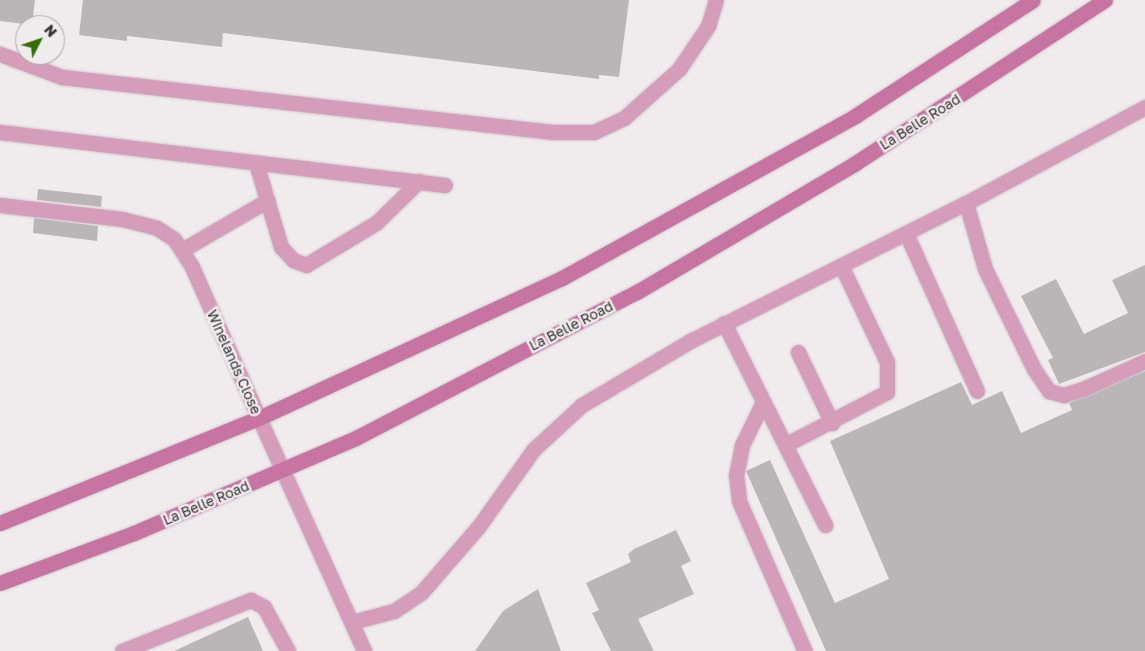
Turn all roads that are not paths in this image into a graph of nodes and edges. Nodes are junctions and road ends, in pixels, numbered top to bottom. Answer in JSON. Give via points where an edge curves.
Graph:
{"nodes":[{"id":1,"x":716,"y":0,"type":"edge"},
{"id":2,"x":1034,"y":0,"type":"edge"},
{"id":3,"x":1105,"y":0,"type":"edge"},
{"id":4,"x":0,"y":54,"type":"edge"},
{"id":5,"x":1145,"y":107,"type":"edge"},
{"id":6,"x":0,"y":132,"type":"edge"},
{"id":7,"x":256,"y":162,"type":"junction"},
{"id":8,"x":419,"y":181,"type":"junction"},
{"id":9,"x":446,"y":185,"type":"dead end"},
{"id":10,"x":268,"y":200,"type":"junction"},
{"id":11,"x":966,"y":203,"type":"junction"},
{"id":12,"x":0,"y":205,"type":"edge"},
{"id":13,"x":906,"y":234,"type":"junction"},
{"id":14,"x":182,"y":250,"type":"junction"},
{"id":15,"x":841,"y":265,"type":"junction"},
{"id":16,"x":724,"y":323,"type":"junction"},
{"id":17,"x":798,"y":352,"type":"dead end"},
{"id":18,"x":1145,"y":361,"type":"edge"},
{"id":19,"x":977,"y":391,"type":"dead end"},
{"id":20,"x":763,"y":402,"type":"junction"},
{"id":21,"x":259,"y":418,"type":"junction"},
{"id":22,"x":832,"y":422,"type":"junction"},
{"id":23,"x":785,"y":445,"type":"junction"},
{"id":24,"x":284,"y":470,"type":"junction"},
{"id":25,"x":0,"y":523,"type":"edge"},
{"id":26,"x":825,"y":525,"type":"dead end"},
{"id":27,"x":0,"y":583,"type":"edge"},
{"id":28,"x":352,"y":622,"type":"junction"},
{"id":29,"x":122,"y":651,"type":"edge"},
{"id":30,"x":288,"y":651,"type":"edge"},
{"id":31,"x":364,"y":651,"type":"edge"},
{"id":32,"x":806,"y":651,"type":"edge"}],
"edges":[{"from":1,"to":4,"type":"street","via":[[708,26],[679,69],[624,118],[594,132],[552,132],[62,77]]},
{"from":2,"to":21,"type":"main road","via":[[855,116],[706,201],[488,314]]},
{"from":3,"to":24,"type":"main road","name":"La Belle Road","via":[[862,159],[653,282],[356,438]]},
{"from":5,"to":11,"type":"street"},
{"from":6,"to":7,"type":"street"},
{"from":7,"to":8,"type":"street"},
{"from":7,"to":10,"type":"street"},
{"from":8,"to":9,"type":"street"},
{"from":8,"to":10,"type":"street","via":[[376,223],[306,265],[293,260],[281,247]]},
{"from":10,"to":14,"type":"street"},
{"from":11,"to":13,"type":"street"},
{"from":11,"to":18,"type":"street","via":[[985,269],[1034,369],[1049,391],[1063,395],[1083,389]]},
{"from":12,"to":14,"type":"street","name":"Winelands Close","via":[[122,219],[156,228]]},
{"from":13,"to":15,"type":"street"},
{"from":13,"to":19,"type":"street"},
{"from":14,"to":21,"type":"street","name":"Winelands Close"},
{"from":15,"to":16,"type":"street"},
{"from":15,"to":22,"type":"street","via":[[880,345],[890,381],[887,392],[877,401]]},
{"from":16,"to":20,"type":"street"},
{"from":16,"to":28,"type":"street","via":[[582,405],[534,449],[479,526],[421,592],[394,611]]},
{"from":17,"to":22,"type":"street"},
{"from":20,"to":23,"type":"street"},
{"from":20,"to":32,"type":"street","via":[[742,445],[736,475],[739,501]]},
{"from":21,"to":24,"type":"street","name":"Winelands Close"},
{"from":21,"to":25,"type":"main road"},
{"from":22,"to":23,"type":"street"},
{"from":23,"to":26,"type":"street"},
{"from":24,"to":27,"type":"main road","name":"La Belle Road"},
{"from":24,"to":28,"type":"street","name":"Winelands Close"},
{"from":28,"to":31,"type":"street","name":"Winelands Close"},
{"from":29,"to":30,"type":"street","via":[[251,600],[264,606]]}]}
